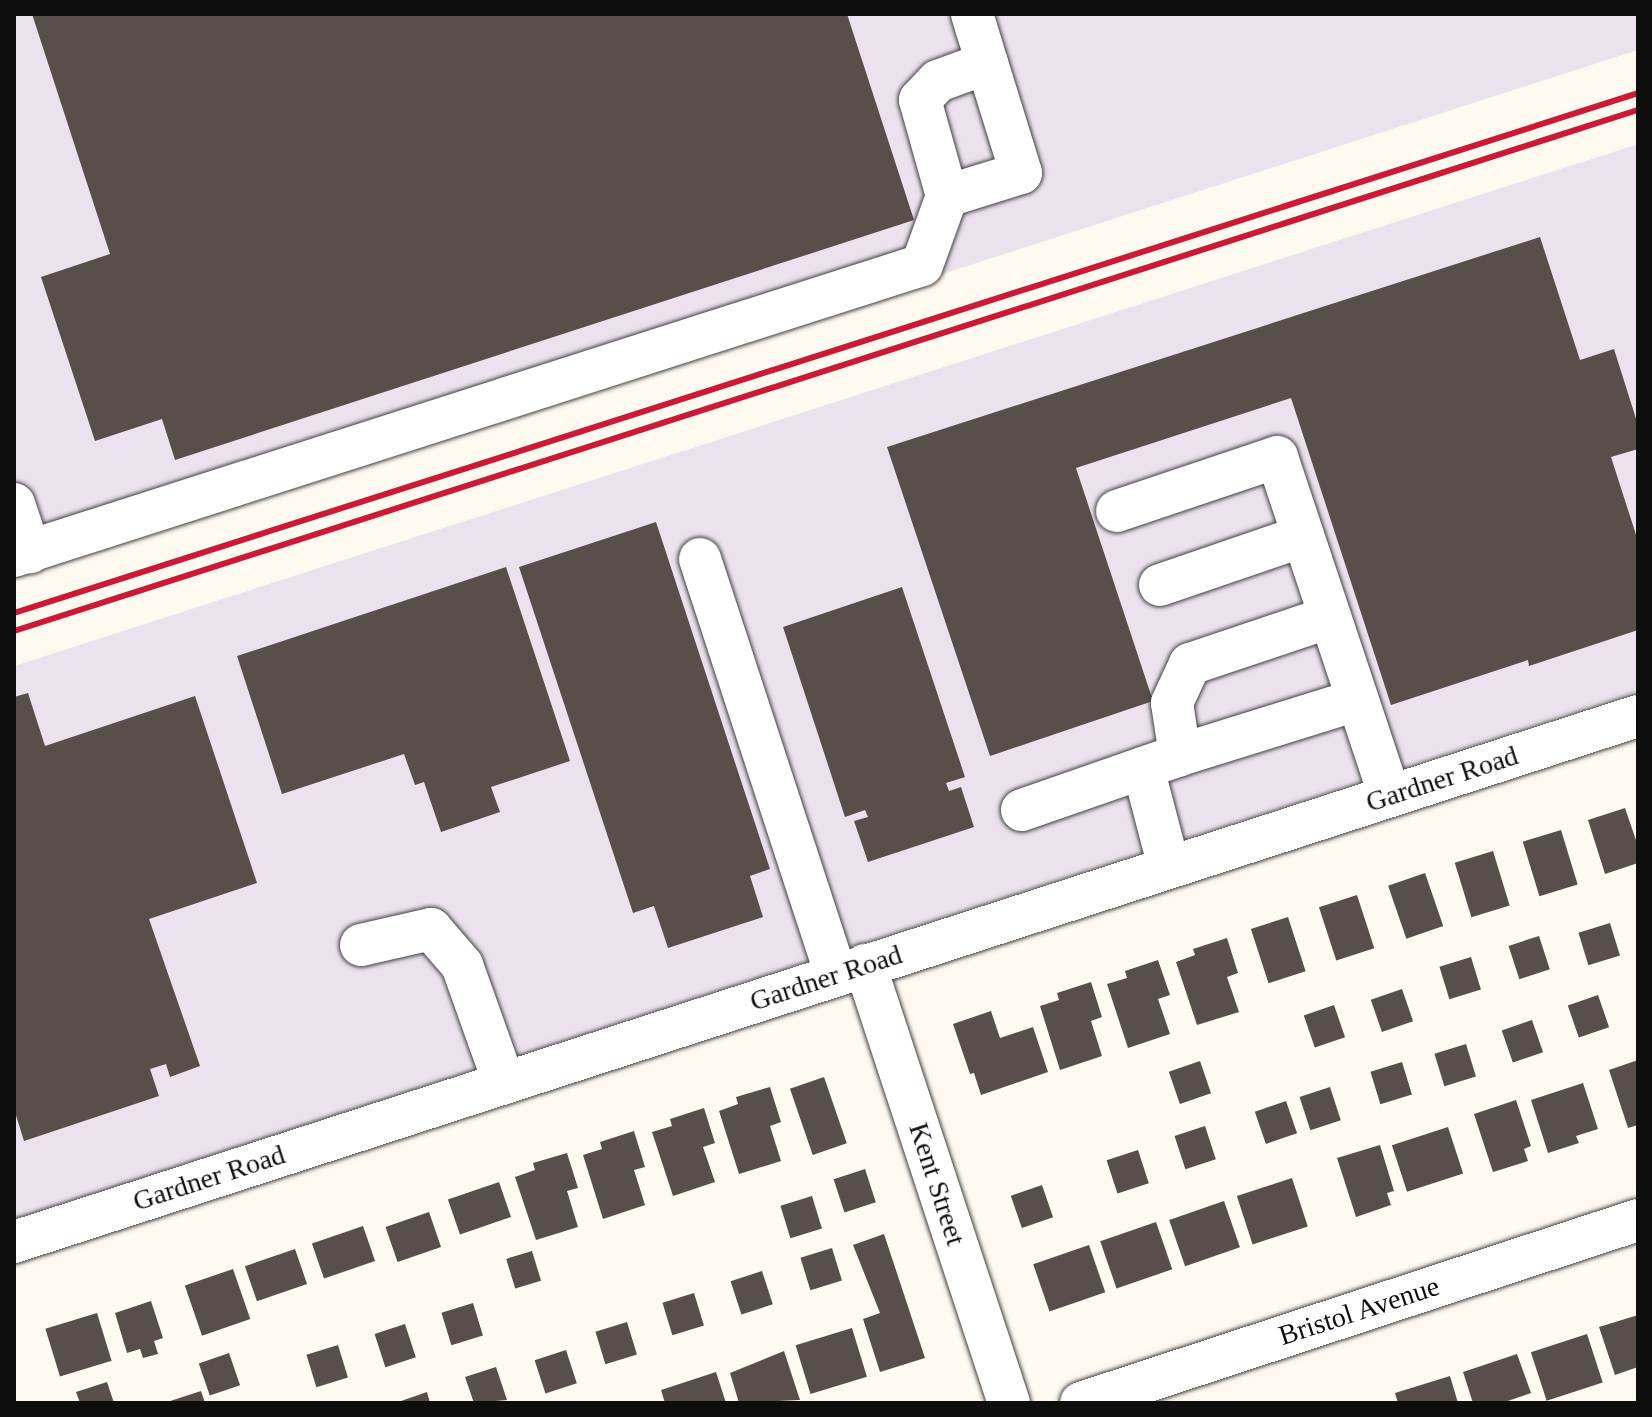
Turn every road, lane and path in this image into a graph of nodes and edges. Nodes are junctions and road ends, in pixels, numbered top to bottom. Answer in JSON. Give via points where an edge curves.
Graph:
{"nodes":[{"id":1,"x":972,"y":14,"type":"edge"},
{"id":2,"x":987,"y":63,"type":"junction"},
{"id":3,"x":947,"y":196,"type":"junction"},
{"id":4,"x":14,"y":504,"type":"edge"},
{"id":5,"x":1117,"y":511,"type":"dead end"},
{"id":6,"x":1303,"y":536,"type":"junction"},
{"id":7,"x":22,"y":554,"type":"edge"},
{"id":8,"x":700,"y":559,"type":"dead end"},
{"id":9,"x":1160,"y":585,"type":"dead end"},
{"id":10,"x":1330,"y":617,"type":"junction"},
{"id":11,"x":1357,"y":700,"type":"junction"},
{"id":12,"x":1638,"y":716,"type":"edge"},
{"id":13,"x":1162,"y":761,"type":"junction"},
{"id":14,"x":1390,"y":796,"type":"junction"},
{"id":15,"x":1022,"y":810,"type":"dead end"},
{"id":16,"x":1169,"y":867,"type":"junction"},
{"id":17,"x":361,"y":945,"type":"dead end"},
{"id":18,"x":850,"y":970,"type":"junction"},
{"id":19,"x":504,"y":1083,"type":"junction"},
{"id":20,"x":1638,"y":1220,"type":"edge"},
{"id":21,"x":14,"y":1242,"type":"edge"},
{"id":22,"x":1009,"y":1403,"type":"edge"},
{"id":23,"x":1081,"y":1403,"type":"edge"}],
"edges":[{"from":1,"to":2,"type":"street"},
{"from":2,"to":3,"type":"street","via":[[938,81],[920,100]]},
{"from":2,"to":3,"type":"street","via":[[1021,173]]},
{"from":3,"to":7,"type":"street","via":[[922,265]]},
{"from":4,"to":7,"type":"street"},
{"from":5,"to":6,"type":"street","via":[[1277,457]]},
{"from":6,"to":9,"type":"street"},
{"from":6,"to":10,"type":"street"},
{"from":8,"to":18,"type":"street","name":"Kent Street"},
{"from":10,"to":11,"type":"street"},
{"from":10,"to":13,"type":"street","via":[[1190,664],[1172,703]]},
{"from":11,"to":13,"type":"street"},
{"from":11,"to":14,"type":"street"},
{"from":12,"to":14,"type":"street","name":"Gardner Road"},
{"from":13,"to":15,"type":"street"},
{"from":13,"to":16,"type":"street"},
{"from":14,"to":16,"type":"street","name":"Gardner Road"},
{"from":16,"to":18,"type":"street","name":"Gardner Road"},
{"from":17,"to":19,"type":"street","via":[[431,929],[462,965]]},
{"from":18,"to":19,"type":"street","name":"Gardner Road"},
{"from":18,"to":22,"type":"street","name":"Kent Street"},
{"from":19,"to":21,"type":"street","name":"Gardner Road"},
{"from":20,"to":23,"type":"street","name":"Bristol Avenue"}]}
